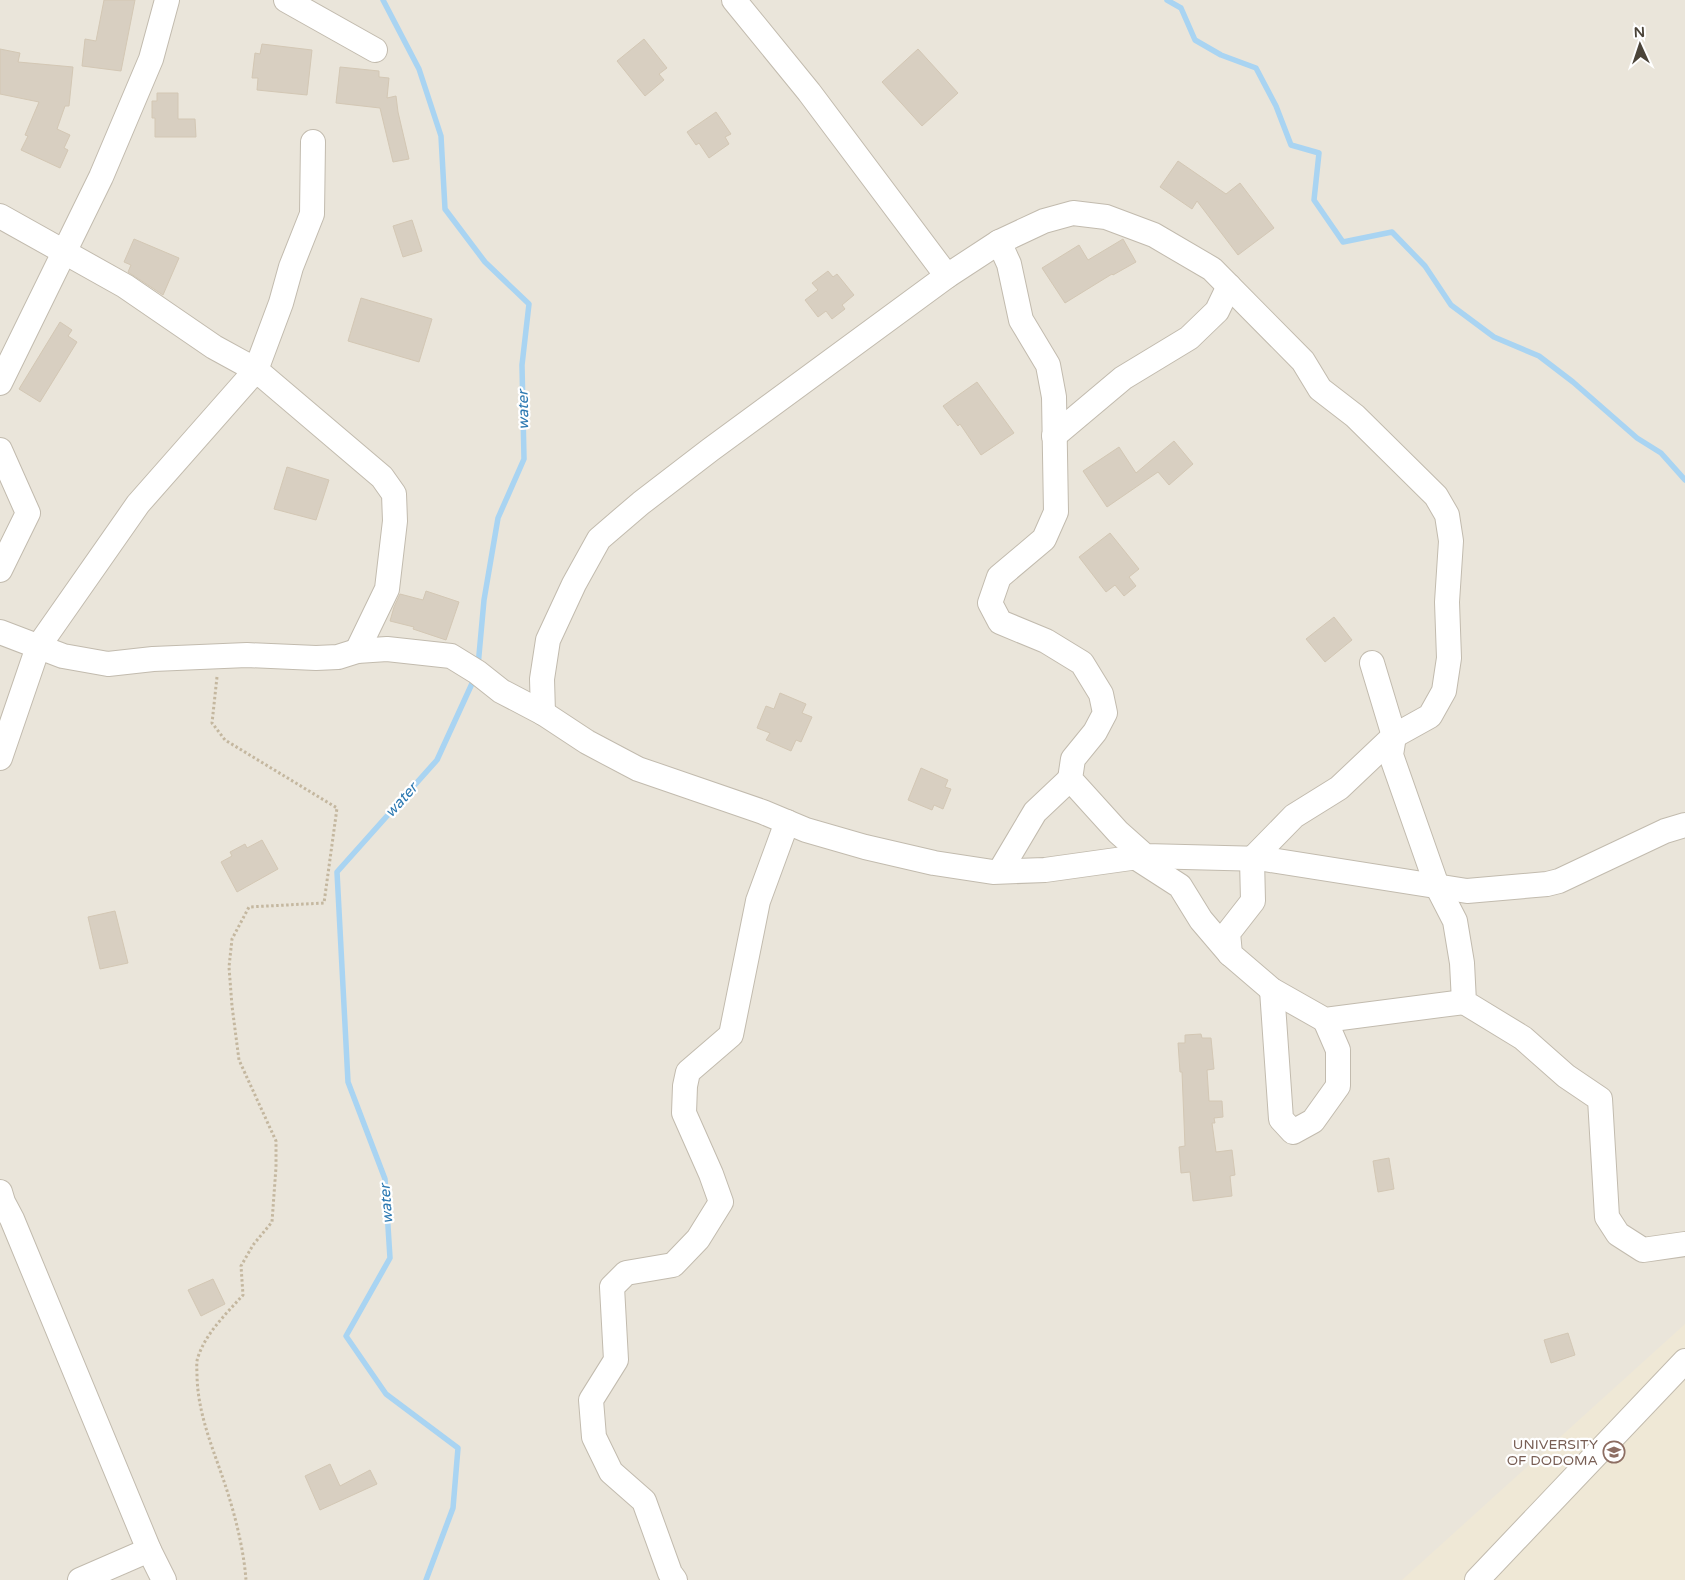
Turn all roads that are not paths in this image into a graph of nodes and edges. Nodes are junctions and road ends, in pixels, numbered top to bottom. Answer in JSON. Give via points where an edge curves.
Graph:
{"nodes":[{"id":1,"x":167,"y":0,"type":"edge"},
{"id":2,"x":286,"y":0,"type":"edge"},
{"id":3,"x":734,"y":0,"type":"edge"},
{"id":4,"x":375,"y":50,"type":"dead end"},
{"id":5,"x":313,"y":142,"type":"dead end"},
{"id":6,"x":0,"y":216,"type":"edge"},
{"id":7,"x":999,"y":242,"type":"junction"},
{"id":8,"x":64,"y":252,"type":"junction"},
{"id":9,"x":947,"y":276,"type":"junction"},
{"id":10,"x":1229,"y":286,"type":"junction"},
{"id":11,"x":256,"y":370,"type":"junction"},
{"id":12,"x":0,"y":383,"type":"edge"},
{"id":13,"x":1054,"y":436,"type":"junction"},
{"id":14,"x":1,"y":455,"type":"edge"},
{"id":15,"x":0,"y":570,"type":"edge"},
{"id":16,"x":0,"y":632,"type":"edge"},
{"id":17,"x":38,"y":647,"type":"junction"},
{"id":18,"x":358,"y":650,"type":"junction"},
{"id":19,"x":1372,"y":663,"type":"dead end"},
{"id":20,"x":543,"y":713,"type":"junction"},
{"id":21,"x":1394,"y":736,"type":"junction"},
{"id":22,"x":0,"y":758,"type":"edge"},
{"id":23,"x":1070,"y":779,"type":"junction"},
{"id":24,"x":787,"y":822,"type":"junction"},
{"id":25,"x":1685,"y":825,"type":"edge"},
{"id":26,"x":1140,"y":856,"type":"junction"},
{"id":27,"x":1252,"y":858,"type":"junction"},
{"id":28,"x":1000,"y":872,"type":"junction"},
{"id":29,"x":1437,"y":886,"type":"junction"},
{"id":30,"x":1230,"y":954,"type":"junction"},
{"id":31,"x":1272,"y":990,"type":"junction"},
{"id":32,"x":1464,"y":1002,"type":"junction"},
{"id":33,"x":1372,"y":1014,"type":"junction"},
{"id":34,"x":1325,"y":1020,"type":"junction"},
{"id":35,"x":1338,"y":1050,"type":"junction"},
{"id":36,"x":0,"y":1192,"type":"edge"},
{"id":37,"x":6,"y":1221,"type":"edge"},
{"id":38,"x":1685,"y":1244,"type":"edge"},
{"id":39,"x":1685,"y":1361,"type":"edge"},
{"id":40,"x":150,"y":1550,"type":"junction"},
{"id":41,"x":80,"y":1580,"type":"edge"},
{"id":42,"x":164,"y":1580,"type":"edge"},
{"id":43,"x":675,"y":1580,"type":"edge"},
{"id":44,"x":1477,"y":1580,"type":"edge"}],
"edges":[{"from":1,"to":8,"type":"street","via":[[151,58],[101,176]]},
{"from":2,"to":4,"type":"street"},
{"from":3,"to":9,"type":"street","via":[[809,92]]},
{"from":5,"to":11,"type":"street","via":[[312,214]]},
{"from":6,"to":8,"type":"street"},
{"from":7,"to":9,"type":"street"},
{"from":7,"to":10,"type":"street","via":[[1044,221],[1073,213],[1106,217],[1154,235],[1212,269]]},
{"from":7,"to":13,"type":"street","via":[[1010,264],[1021,320],[1048,365],[1054,397]]},
{"from":8,"to":11,"type":"street","via":[[125,286],[214,347]]},
{"from":8,"to":12,"type":"street"},
{"from":9,"to":20,"type":"street","via":[[710,450],[599,539],[548,640],[542,679]]},
{"from":10,"to":13,"type":"street","via":[[1217,311],[1189,338],[1123,378]]},
{"from":10,"to":21,"type":"street","via":[[1303,361],[1320,389],[1356,416],[1436,496],[1447,515],[1451,541],[1444,690],[1430,716]]},
{"from":11,"to":17,"type":"street","via":[[138,504]]},
{"from":11,"to":18,"type":"street","via":[[382,477],[394,494],[395,521],[387,588]]},
{"from":13,"to":23,"type":"street","via":[[1056,512],[1044,539],[999,577],[990,603],[1000,622],[1046,641],[1082,663],[1101,694],[1106,713],[1073,759]]},
{"from":14,"to":15,"type":"street","via":[[28,513]]},
{"from":16,"to":17,"type":"street"},
{"from":17,"to":18,"type":"street","via":[[63,656],[108,664],[247,655],[338,657]]},
{"from":17,"to":22,"type":"street"},
{"from":18,"to":20,"type":"street","via":[[387,649],[451,656],[501,690]]},
{"from":19,"to":21,"type":"street"},
{"from":20,"to":24,"type":"street","via":[[587,742],[638,769]]},
{"from":21,"to":27,"type":"street","via":[[1339,788],[1294,816]]},
{"from":21,"to":29,"type":"street","via":[[1391,755]]},
{"from":23,"to":26,"type":"street"},
{"from":23,"to":28,"type":"street","via":[[1034,812]]},
{"from":24,"to":28,"type":"street","via":[[806,830],[934,863]]},
{"from":24,"to":43,"type":"street","via":[[758,901],[731,1035],[688,1072],[685,1086],[684,1113],[721,1202],[698,1239],[673,1265],[626,1273],[612,1287],[616,1360],[591,1400],[594,1437],[611,1472],[644,1502]]},
{"from":25,"to":29,"type":"street","via":[[1547,884],[1467,891]]},
{"from":26,"to":27,"type":"street"},
{"from":26,"to":28,"type":"street","via":[[1045,870]]},
{"from":26,"to":30,"type":"street","via":[[1180,886],[1201,920]]},
{"from":27,"to":29,"type":"street"},
{"from":27,"to":30,"type":"street","via":[[1253,901],[1228,933]]},
{"from":29,"to":32,"type":"street","via":[[1455,921]]},
{"from":30,"to":31,"type":"street"},
{"from":31,"to":34,"type":"street"},
{"from":31,"to":35,"type":"street","via":[[1281,1119],[1293,1132],[1313,1121],[1338,1086]]},
{"from":32,"to":33,"type":"street"},
{"from":32,"to":38,"type":"street","via":[[1523,1038],[1566,1076],[1600,1099],[1607,1217],[1618,1234],[1643,1250]]},
{"from":33,"to":34,"type":"street"},
{"from":33,"to":35,"type":"street","via":[[1349,1033]]},
{"from":34,"to":35,"type":"street"},
{"from":36,"to":37,"type":"street"},
{"from":37,"to":40,"type":"street"},
{"from":39,"to":44,"type":"street"},
{"from":40,"to":41,"type":"street"},
{"from":40,"to":42,"type":"street"}]}
